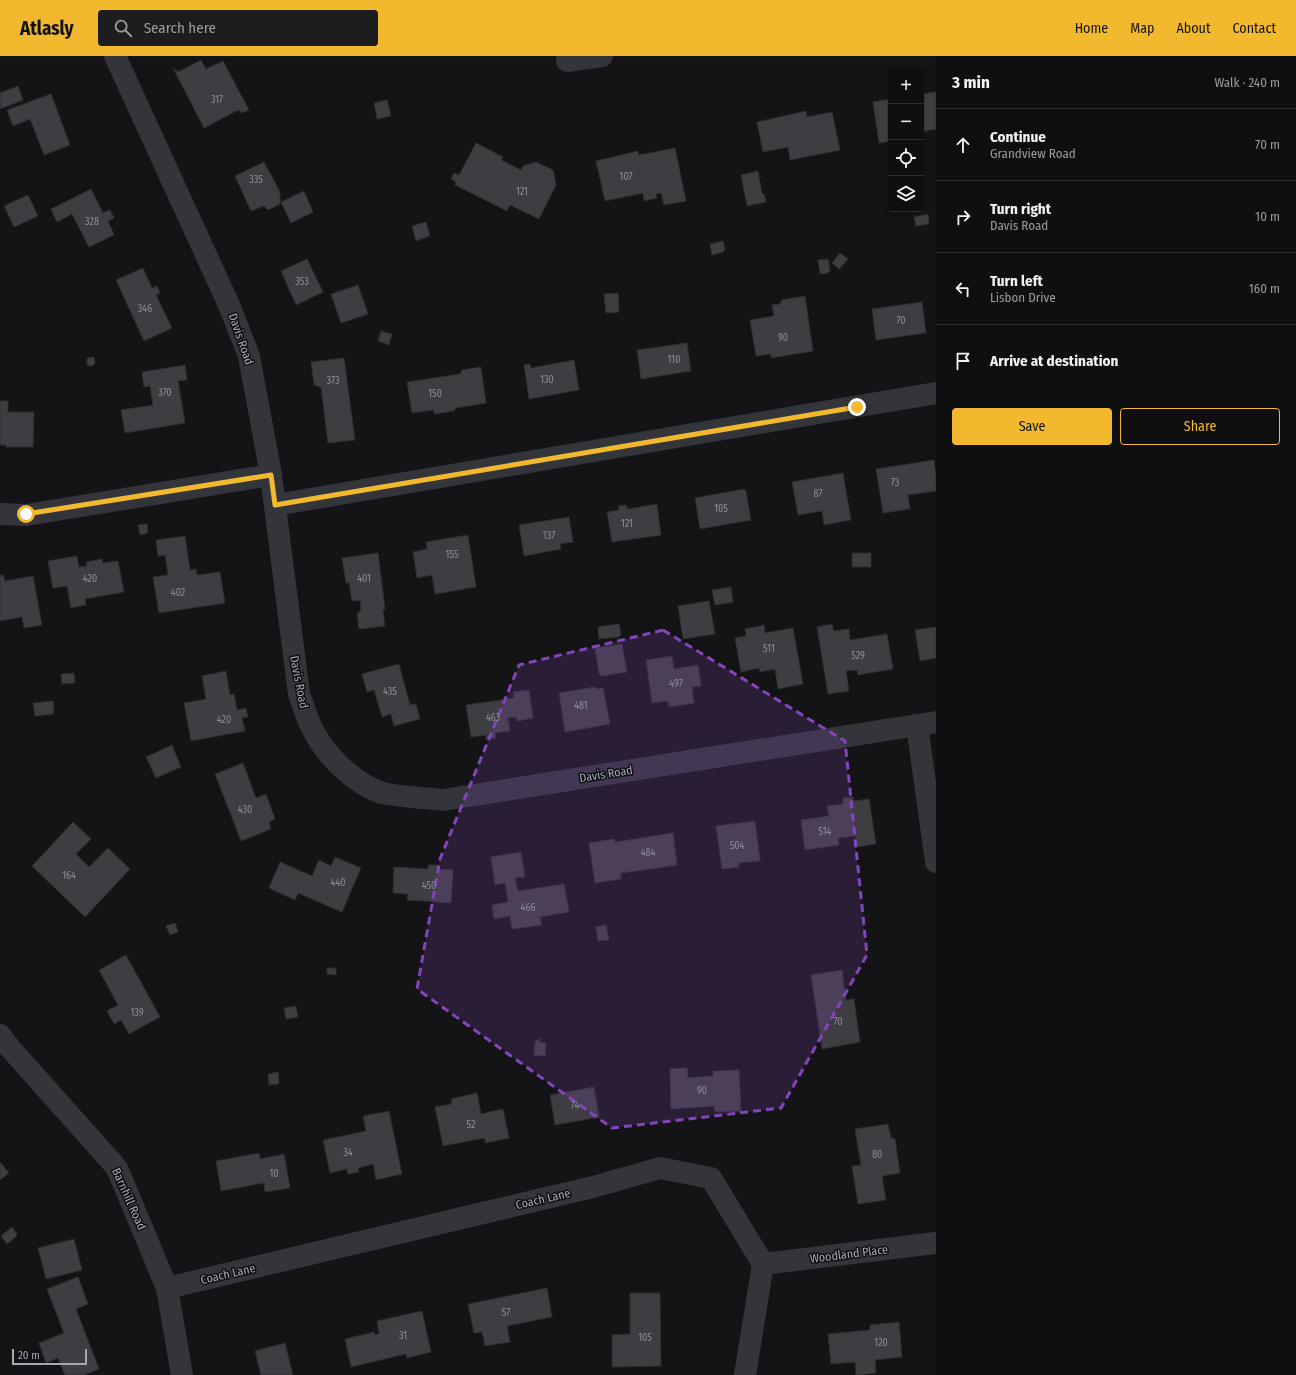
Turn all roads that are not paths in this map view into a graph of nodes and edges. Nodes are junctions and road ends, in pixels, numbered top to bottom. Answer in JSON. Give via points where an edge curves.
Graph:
{"nodes":[{"id":1,"x":115,"y":56,"type":"edge"},
{"id":2,"x":602,"y":56,"type":"edge"},
{"id":3,"x":567,"y":61,"type":"dead end"},
{"id":4,"x":936,"y":393,"type":"edge"},
{"id":5,"x":271,"y":475,"type":"junction"},
{"id":6,"x":275,"y":505,"type":"junction"},
{"id":7,"x":0,"y":514,"type":"edge"},
{"id":8,"x":926,"y":723,"type":"edge"},
{"id":9,"x":936,"y":862,"type":"edge"},
{"id":10,"x":0,"y":1035,"type":"edge"},
{"id":11,"x":936,"y":1243,"type":"edge"},
{"id":12,"x":763,"y":1264,"type":"junction"},
{"id":13,"x":167,"y":1288,"type":"junction"},
{"id":14,"x":182,"y":1375,"type":"edge"},
{"id":15,"x":745,"y":1375,"type":"edge"}],
"edges":[{"from":1,"to":5,"type":"street","name":"Davis Road","via":[[250,356]]},
{"from":2,"to":3,"type":"street"},
{"from":4,"to":6,"type":"street"},
{"from":5,"to":6,"type":"street","name":"Davis Road"},
{"from":5,"to":7,"type":"street","via":[[26,514]]},
{"from":6,"to":8,"type":"street","name":"Davis Road","via":[[299,694],[306,715],[327,752],[345,771],[365,785],[386,794],[443,800]]},
{"from":8,"to":9,"type":"street"},
{"from":10,"to":13,"type":"street","name":"Barnhill Road","via":[[117,1168]]},
{"from":11,"to":12,"type":"street","name":"Woodland Place"},
{"from":12,"to":13,"type":"street","name":"Coach Lane","via":[[712,1178],[660,1168],[593,1187]]},
{"from":12,"to":15,"type":"street"},
{"from":13,"to":14,"type":"street","name":"Barnhill Road"}]}
